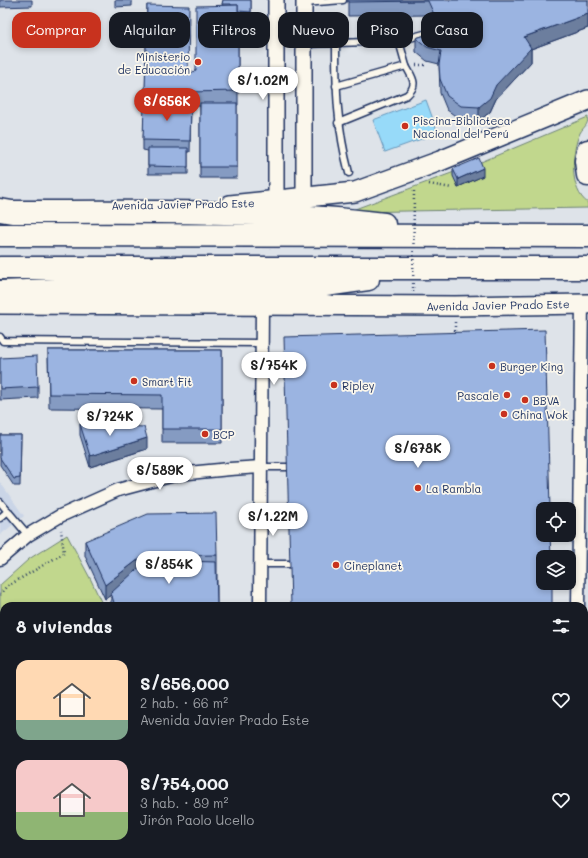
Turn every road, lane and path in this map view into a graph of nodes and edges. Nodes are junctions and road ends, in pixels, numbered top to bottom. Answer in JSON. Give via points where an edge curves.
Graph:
{"nodes":[{"id":1,"x":276,"y":0,"type":"edge"},
{"id":2,"x":343,"y":0,"type":"edge"},
{"id":3,"x":304,"y":1,"type":"edge"},
{"id":4,"x":304,"y":12,"type":"edge"},
{"id":5,"x":276,"y":34,"type":"joint"},
{"id":6,"x":304,"y":48,"type":"edge"},
{"id":7,"x":336,"y":48,"type":"edge"},
{"id":8,"x":401,"y":48,"type":"edge"},
{"id":9,"x":406,"y":66,"type":"junction"},
{"id":10,"x":336,"y":86,"type":"junction"},
{"id":11,"x":588,"y":100,"type":"edge"},
{"id":12,"x":338,"y":122,"type":"junction"},
{"id":13,"x":588,"y":151,"type":"edge"},
{"id":14,"x":349,"y":173,"type":"dead end"},
{"id":15,"x":588,"y":175,"type":"edge"},
{"id":16,"x":422,"y":183,"type":"dead end"},
{"id":17,"x":414,"y":186,"type":"dead end"},
{"id":18,"x":452,"y":188,"type":"dead end"},
{"id":19,"x":304,"y":198,"type":"junction"},
{"id":20,"x":276,"y":201,"type":"junction"},
{"id":21,"x":0,"y":204,"type":"edge"},
{"id":22,"x":0,"y":210,"type":"edge"},
{"id":23,"x":0,"y":235,"type":"edge"},
{"id":24,"x":452,"y":236,"type":"junction"},
{"id":25,"x":588,"y":236,"type":"edge"},
{"id":26,"x":0,"y":268,"type":"edge"},
{"id":27,"x":424,"y":268,"type":"junction"},
{"id":28,"x":588,"y":268,"type":"edge"},
{"id":29,"x":0,"y":292,"type":"edge"},
{"id":30,"x":413,"y":296,"type":"dead end"},
{"id":31,"x":0,"y":304,"type":"edge"},
{"id":32,"x":262,"y":304,"type":"junction"},
{"id":33,"x":585,"y":304,"type":"edge"},
{"id":34,"x":0,"y":337,"type":"edge"},
{"id":35,"x":262,"y":343,"type":"junction"},
{"id":36,"x":261,"y":467,"type":"junction"},
{"id":37,"x":287,"y":467,"type":"edge"},
{"id":38,"x":0,"y":502,"type":"edge"},
{"id":39,"x":8,"y":511,"type":"junction"},
{"id":40,"x":60,"y":516,"type":"junction"},
{"id":41,"x":0,"y":518,"type":"edge"},
{"id":42,"x":28,"y":535,"type":"junction"},
{"id":43,"x":0,"y":559,"type":"edge"},
{"id":44,"x":260,"y":564,"type":"junction"},
{"id":45,"x":290,"y":564,"type":"edge"},
{"id":46,"x":0,"y":595,"type":"edge"},
{"id":47,"x":260,"y":602,"type":"edge"},
{"id":48,"x":578,"y":602,"type":"edge"}],
"edges":[{"from":1,"to":5,"type":"street"},
{"from":2,"to":3,"type":"lane"},
{"from":3,"to":4,"type":"street"},
{"from":5,"to":20,"type":"street"},
{"from":6,"to":19,"type":"street"},
{"from":7,"to":10,"type":"lane"},
{"from":8,"to":9,"type":"lane"},
{"from":9,"to":10,"type":"lane"},
{"from":9,"to":12,"type":"lane","via":[[414,86],[407,95]]},
{"from":10,"to":12,"type":"lane"},
{"from":11,"to":19,"type":"main road","name":"Avenida Javier Prado Este","via":[[372,187],[355,192]]},
{"from":12,"to":14,"type":"lane"},
{"from":13,"to":15,"type":"highway"},
{"from":16,"to":18,"type":"path"},
{"from":17,"to":30,"type":"path","bridge":true},
{"from":19,"to":20,"type":"main road","name":"Avenida Javier Prado Este"},
{"from":20,"to":21,"type":"main road","name":"Avenida Javier Prado Este","via":[[233,205]]},
{"from":22,"to":24,"type":"highway","via":[[225,213],[346,220]]},
{"from":23,"to":24,"type":"highway"},
{"from":24,"to":25,"type":"highway"},
{"from":26,"to":27,"type":"highway"},
{"from":27,"to":28,"type":"highway"},
{"from":27,"to":29,"type":"highway","via":[[358,281],[294,287]]},
{"from":31,"to":32,"type":"main road","name":"Avenida Javier Prado Este"},
{"from":32,"to":33,"type":"main road","name":"Avenida Javier Prado Este"},
{"from":32,"to":35,"type":"street"},
{"from":33,"to":48,"type":"street"},
{"from":34,"to":35,"type":"lane","via":[[3,341]]},
{"from":35,"to":36,"type":"street"},
{"from":36,"to":37,"type":"lane"},
{"from":36,"to":40,"type":"street","via":[[178,474],[118,490]]},
{"from":36,"to":44,"type":"street"},
{"from":38,"to":39,"type":"lane"},
{"from":39,"to":41,"type":"lane"},
{"from":39,"to":42,"type":"lane"},
{"from":40,"to":42,"type":"street"},
{"from":40,"to":46,"type":"path","via":[[64,552],[6,587]]},
{"from":42,"to":43,"type":"street"},
{"from":44,"to":45,"type":"lane"},
{"from":44,"to":47,"type":"street"}]}
